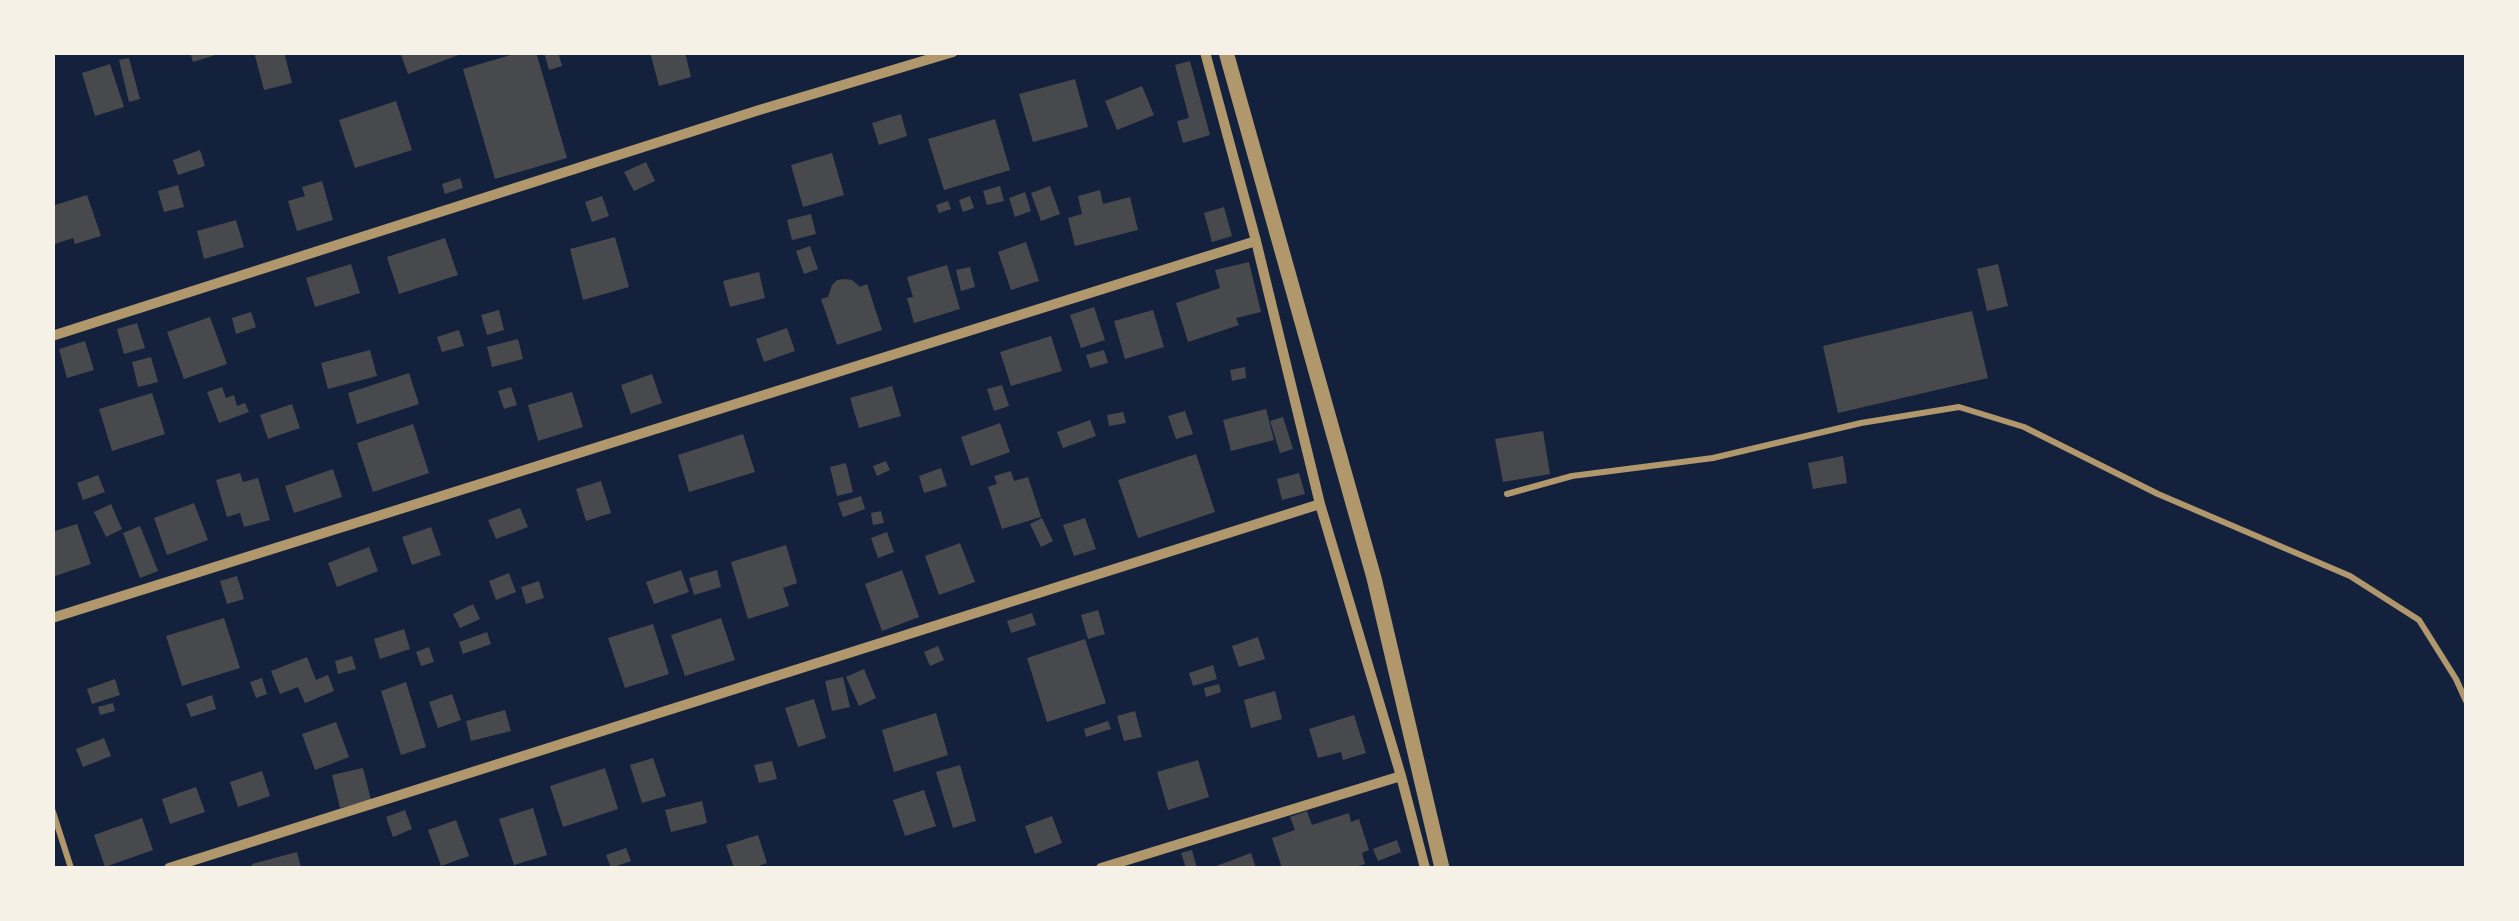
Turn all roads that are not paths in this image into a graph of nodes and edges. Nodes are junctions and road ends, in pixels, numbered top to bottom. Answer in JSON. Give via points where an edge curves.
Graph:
{"nodes":[{"id":1,"x":952,"y":52,"type":"edge"},
{"id":2,"x":1205,"y":52,"type":"edge"},
{"id":3,"x":1226,"y":52,"type":"edge"},
{"id":4,"x":1256,"y":241,"type":"junction"},
{"id":5,"x":52,"y":336,"type":"edge"},
{"id":6,"x":1507,"y":494,"type":"dead end"},
{"id":7,"x":1320,"y":504,"type":"junction"},
{"id":8,"x":52,"y":618,"type":"edge"},
{"id":9,"x":2466,"y":701,"type":"edge"},
{"id":10,"x":1401,"y":776,"type":"junction"},
{"id":11,"x":52,"y":809,"type":"edge"},
{"id":12,"x":71,"y":868,"type":"edge"},
{"id":13,"x":169,"y":868,"type":"edge"},
{"id":14,"x":1101,"y":868,"type":"edge"},
{"id":15,"x":1425,"y":868,"type":"edge"},
{"id":16,"x":1442,"y":868,"type":"edge"}],
"edges":[{"from":1,"to":5,"type":"street"},
{"from":2,"to":4,"type":"street"},
{"from":3,"to":16,"type":"street","via":[[1374,578]]},
{"from":4,"to":7,"type":"street"},
{"from":4,"to":8,"type":"street"},
{"from":6,"to":9,"type":"lane","via":[[1572,476],[1712,458],[1960,407],[2024,427],[2158,494],[2350,576],[2420,620]]},
{"from":7,"to":10,"type":"street"},
{"from":7,"to":13,"type":"street"},
{"from":10,"to":14,"type":"street"},
{"from":10,"to":15,"type":"street"},
{"from":11,"to":12,"type":"lane"}]}
